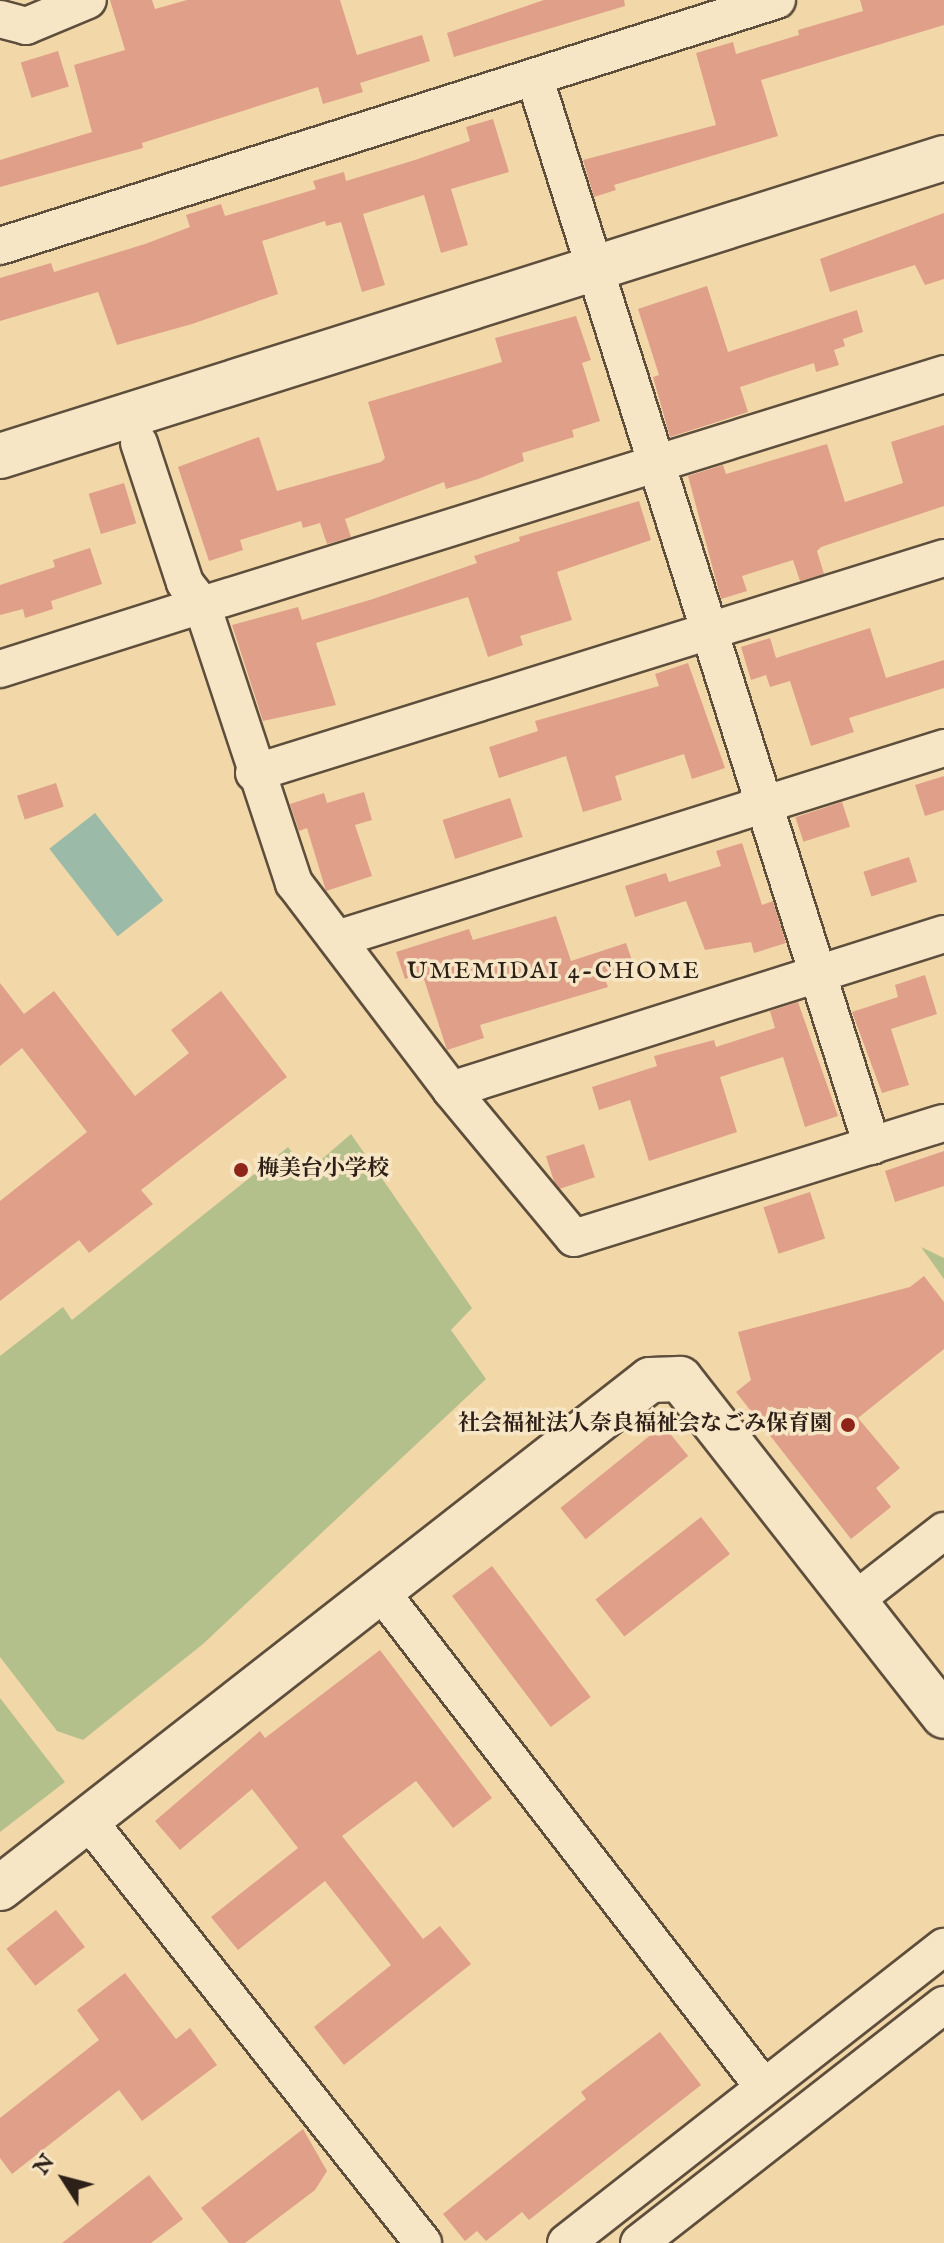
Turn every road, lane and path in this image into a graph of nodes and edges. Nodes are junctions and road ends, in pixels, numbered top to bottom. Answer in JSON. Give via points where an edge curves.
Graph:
{"nodes":[{"id":1,"x":88,"y":0,"type":"edge"},
{"id":2,"x":777,"y":0,"type":"edge"},
{"id":3,"x":0,"y":19,"type":"edge"},
{"id":4,"x":535,"y":79,"type":"junction"},
{"id":5,"x":944,"y":158,"type":"edge"},
{"id":6,"x":0,"y":246,"type":"edge"},
{"id":7,"x":597,"y":271,"type":"junction"},
{"id":8,"x":944,"y":374,"type":"edge"},
{"id":9,"x":139,"y":443,"type":"dead end"},
{"id":10,"x":0,"y":456,"type":"edge"},
{"id":11,"x":657,"y":462,"type":"junction"},
{"id":12,"x":944,"y":558,"type":"edge"},
{"id":13,"x":202,"y":605,"type":"junction"},
{"id":14,"x":711,"y":632,"type":"junction"},
{"id":15,"x":0,"y":669,"type":"edge"},
{"id":16,"x":944,"y":748,"type":"edge"},
{"id":17,"x":254,"y":773,"type":"junction"},
{"id":18,"x":765,"y":801,"type":"junction"},
{"id":19,"x":944,"y":934,"type":"edge"},
{"id":20,"x":337,"y":939,"type":"junction"},
{"id":21,"x":819,"y":974,"type":"junction"},
{"id":22,"x":451,"y":1090,"type":"junction"},
{"id":23,"x":944,"y":1123,"type":"edge"},
{"id":24,"x":872,"y":1146,"type":"junction"},
{"id":25,"x":944,"y":1531,"type":"edge"},
{"id":26,"x":378,"y":1588,"type":"junction"},
{"id":27,"x":854,"y":1601,"type":"junction"},
{"id":28,"x":944,"y":1716,"type":"edge"},
{"id":29,"x":87,"y":1819,"type":"junction"},
{"id":30,"x":0,"y":1888,"type":"edge"},
{"id":31,"x":944,"y":1947,"type":"edge"},
{"id":32,"x":944,"y":2005,"type":"edge"},
{"id":33,"x":762,"y":2085,"type":"junction"},
{"id":34,"x":423,"y":2243,"type":"edge"},
{"id":35,"x":566,"y":2243,"type":"edge"},
{"id":36,"x":639,"y":2243,"type":"edge"}],
"edges":[{"from":1,"to":3,"type":"street","via":[[26,26]]},
{"from":2,"to":4,"type":"street"},
{"from":4,"to":6,"type":"street"},
{"from":4,"to":7,"type":"street"},
{"from":5,"to":7,"type":"street"},
{"from":7,"to":10,"type":"street"},
{"from":7,"to":11,"type":"street"},
{"from":8,"to":11,"type":"street"},
{"from":9,"to":13,"type":"street","via":[[185,583]]},
{"from":11,"to":13,"type":"street"},
{"from":11,"to":14,"type":"street"},
{"from":12,"to":14,"type":"street"},
{"from":13,"to":15,"type":"street"},
{"from":13,"to":17,"type":"street"},
{"from":14,"to":17,"type":"street"},
{"from":14,"to":18,"type":"street"},
{"from":16,"to":18,"type":"street"},
{"from":17,"to":20,"type":"street","via":[[294,883]]},
{"from":18,"to":20,"type":"street"},
{"from":18,"to":21,"type":"street"},
{"from":19,"to":21,"type":"street"},
{"from":20,"to":22,"type":"street"},
{"from":21,"to":22,"type":"street"},
{"from":21,"to":24,"type":"street"},
{"from":22,"to":24,"type":"street","via":[[574,1238]]},
{"from":23,"to":24,"type":"street"},
{"from":25,"to":27,"type":"street"},
{"from":26,"to":27,"type":"street","via":[[650,1380],[680,1379]]},
{"from":26,"to":29,"type":"street"},
{"from":26,"to":33,"type":"street"},
{"from":27,"to":28,"type":"street"},
{"from":29,"to":30,"type":"street"},
{"from":29,"to":34,"type":"street"},
{"from":31,"to":33,"type":"street"},
{"from":32,"to":36,"type":"street"},
{"from":33,"to":35,"type":"street"}]}
